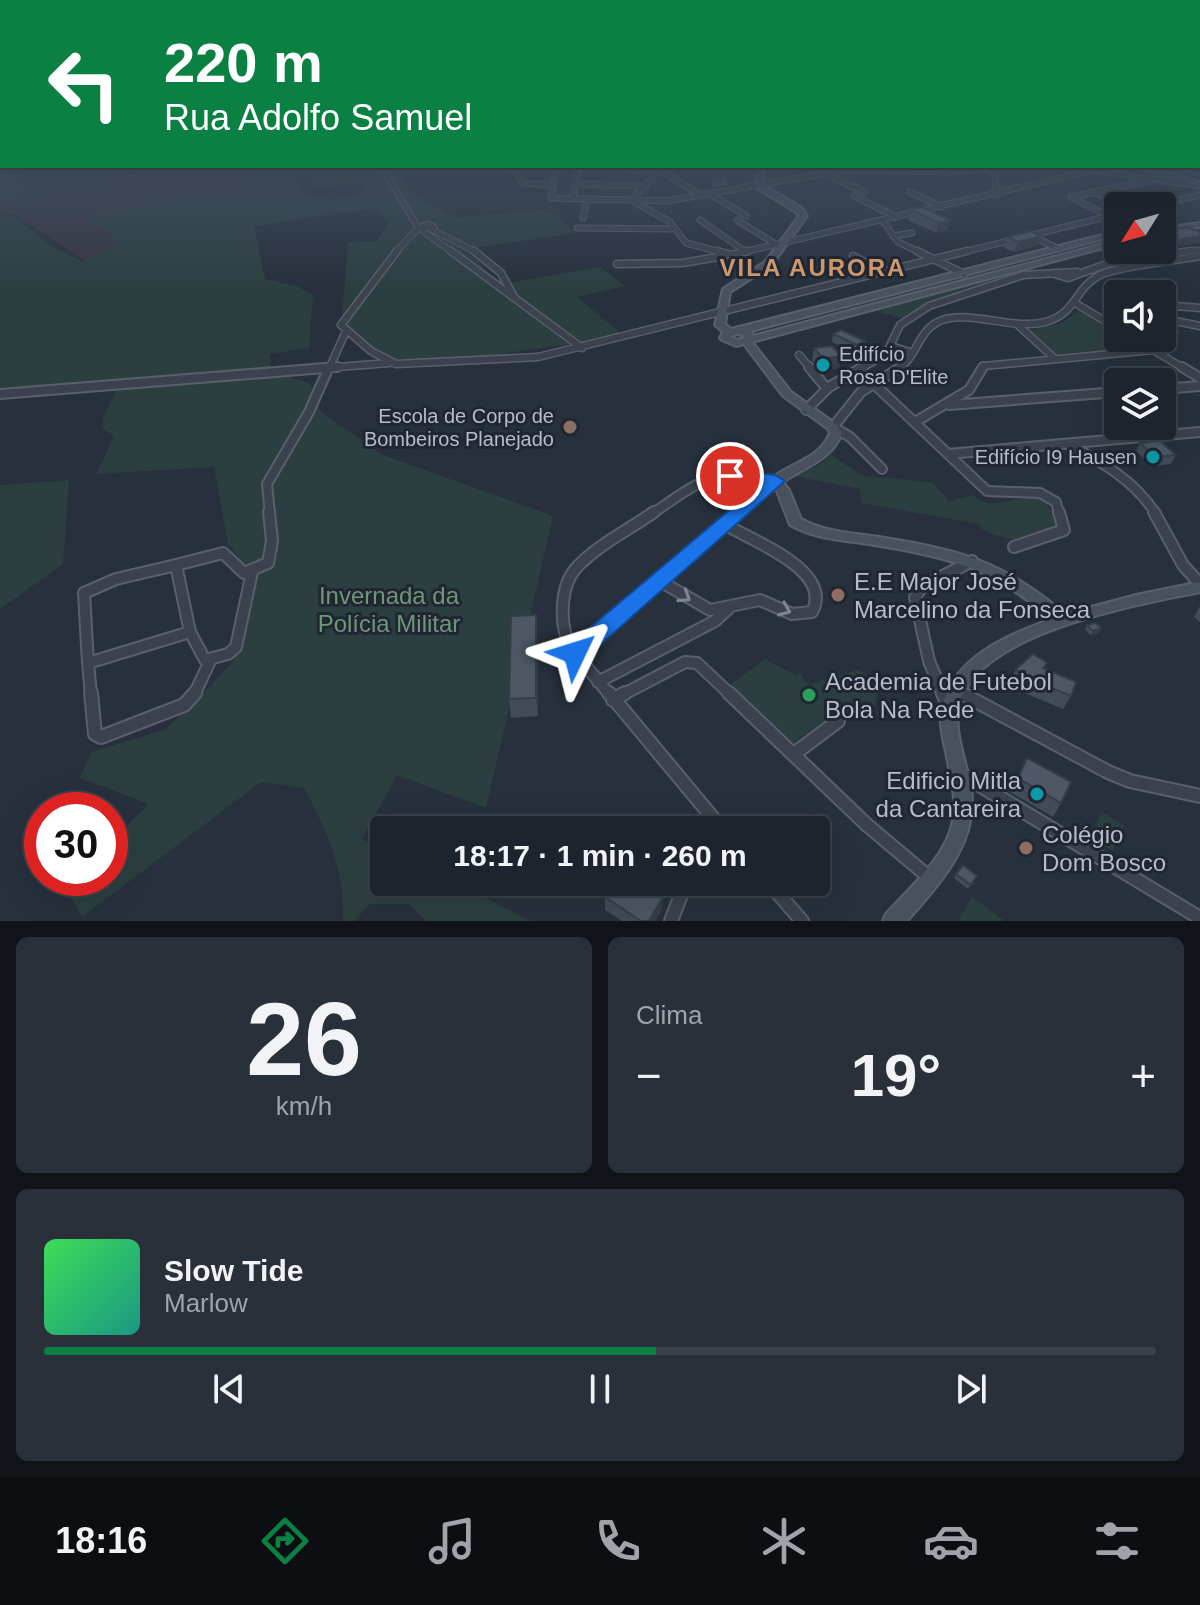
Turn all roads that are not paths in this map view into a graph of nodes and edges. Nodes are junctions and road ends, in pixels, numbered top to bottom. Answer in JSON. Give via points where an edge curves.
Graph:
{"nodes":[{"id":1,"x":404,"y":202,"type":"edge"},
{"id":2,"x":586,"y":202,"type":"edge"},
{"id":3,"x":635,"y":202,"type":"edge"},
{"id":4,"x":724,"y":202,"type":"edge"},
{"id":5,"x":785,"y":202,"type":"edge"},
{"id":6,"x":857,"y":202,"type":"edge"},
{"id":7,"x":860,"y":202,"type":"edge"},
{"id":8,"x":931,"y":202,"type":"edge"},
{"id":9,"x":965,"y":202,"type":"edge"},
{"id":10,"x":1081,"y":202,"type":"edge"},
{"id":11,"x":942,"y":207,"type":"junction"},
{"id":12,"x":1104,"y":214,"type":"edge"},
{"id":13,"x":746,"y":216,"type":"dead end"},
{"id":14,"x":1104,"y":217,"type":"edge"},
{"id":15,"x":583,"y":218,"type":"dead end"},
{"id":16,"x":897,"y":218,"type":"junction"},
{"id":17,"x":700,"y":220,"type":"dead end"},
{"id":18,"x":737,"y":220,"type":"dead end"},
{"id":19,"x":886,"y":220,"type":"junction"},
{"id":20,"x":1176,"y":223,"type":"edge"},
{"id":21,"x":1200,"y":223,"type":"edge"},
{"id":22,"x":1176,"y":227,"type":"edge"},
{"id":23,"x":420,"y":228,"type":"junction"},
{"id":24,"x":577,"y":228,"type":"dead end"},
{"id":25,"x":675,"y":229,"type":"junction"},
{"id":26,"x":912,"y":233,"type":"dead end"},
{"id":27,"x":1027,"y":234,"type":"junction"},
{"id":28,"x":893,"y":236,"type":"junction"},
{"id":29,"x":1104,"y":237,"type":"edge"},
{"id":30,"x":780,"y":244,"type":"junction"},
{"id":31,"x":1104,"y":246,"type":"edge"},
{"id":32,"x":1059,"y":249,"type":"junction"},
{"id":33,"x":1200,"y":250,"type":"edge"},
{"id":34,"x":746,"y":252,"type":"junction"},
{"id":35,"x":731,"y":255,"type":"junction"},
{"id":36,"x":853,"y":256,"type":"dead end"},
{"id":37,"x":1200,"y":256,"type":"edge"},
{"id":38,"x":935,"y":260,"type":"junction"},
{"id":39,"x":617,"y":264,"type":"dead end"},
{"id":40,"x":1004,"y":264,"type":"junction"},
{"id":41,"x":1016,"y":270,"type":"junction"},
{"id":42,"x":884,"y":273,"type":"junction"},
{"id":43,"x":964,"y":274,"type":"junction"},
{"id":44,"x":514,"y":299,"type":"junction"},
{"id":45,"x":1075,"y":303,"type":"junction"},
{"id":46,"x":1176,"y":304,"type":"edge"},
{"id":47,"x":1200,"y":308,"type":"edge"},
{"id":48,"x":722,"y":314,"type":"junction"},
{"id":49,"x":1104,"y":321,"type":"edge"},
{"id":50,"x":1176,"y":321,"type":"edge"},
{"id":51,"x":1017,"y":325,"type":"junction"},
{"id":52,"x":1200,"y":326,"type":"edge"},
{"id":53,"x":346,"y":331,"type":"junction"},
{"id":54,"x":734,"y":331,"type":"junction"},
{"id":55,"x":748,"y":341,"type":"junction"},
{"id":56,"x":891,"y":346,"type":"junction"},
{"id":57,"x":582,"y":348,"type":"junction"},
{"id":58,"x":1128,"y":352,"type":"edge"},
{"id":59,"x":1156,"y":352,"type":"edge"},
{"id":60,"x":913,"y":353,"type":"junction"},
{"id":61,"x":799,"y":355,"type":"dead end"},
{"id":62,"x":1054,"y":358,"type":"junction"},
{"id":63,"x":390,"y":363,"type":"junction"},
{"id":64,"x":328,"y":367,"type":"junction"},
{"id":65,"x":1200,"y":378,"type":"edge"},
{"id":66,"x":874,"y":384,"type":"junction"},
{"id":67,"x":1200,"y":386,"type":"edge"},
{"id":68,"x":1176,"y":388,"type":"edge"},
{"id":69,"x":827,"y":389,"type":"junction"},
{"id":70,"x":1104,"y":393,"type":"edge"},
{"id":71,"x":0,"y":394,"type":"edge"},
{"id":72,"x":948,"y":405,"type":"junction"},
{"id":73,"x":806,"y":410,"type":"junction"},
{"id":74,"x":915,"y":422,"type":"junction"},
{"id":75,"x":833,"y":427,"type":"junction"},
{"id":76,"x":1200,"y":432,"type":"edge"},
{"id":77,"x":1065,"y":443,"type":"junction"},
{"id":78,"x":948,"y":454,"type":"junction"},
{"id":79,"x":882,"y":469,"type":"dead end"},
{"id":80,"x":775,"y":481,"type":"junction"},
{"id":81,"x":726,"y":525,"type":"junction"},
{"id":82,"x":1014,"y":547,"type":"dead end"},
{"id":83,"x":972,"y":561,"type":"junction"},
{"id":84,"x":176,"y":565,"type":"junction"},
{"id":85,"x":252,"y":572,"type":"junction"},
{"id":86,"x":660,"y":581,"type":"junction"},
{"id":87,"x":1200,"y":586,"type":"edge"},
{"id":88,"x":729,"y":607,"type":"junction"},
{"id":89,"x":1062,"y":620,"type":"junction"},
{"id":90,"x":190,"y":632,"type":"junction"},
{"id":91,"x":573,"y":650,"type":"junction"},
{"id":92,"x":210,"y":661,"type":"junction"},
{"id":93,"x":88,"y":663,"type":"junction"},
{"id":94,"x":598,"y":682,"type":"junction"},
{"id":95,"x":956,"y":690,"type":"junction"},
{"id":96,"x":613,"y":700,"type":"junction"},
{"id":97,"x":950,"y":711,"type":"junction"},
{"id":98,"x":838,"y":721,"type":"dead end"},
{"id":99,"x":794,"y":754,"type":"junction"},
{"id":100,"x":959,"y":773,"type":"junction"},
{"id":101,"x":1200,"y":796,"type":"edge"},
{"id":102,"x":708,"y":813,"type":"junction"},
{"id":103,"x":707,"y":816,"type":"edge"},
{"id":104,"x":711,"y":816,"type":"edge"},
{"id":105,"x":930,"y":878,"type":"junction"},
{"id":106,"x":681,"y":896,"type":"edge"},
{"id":107,"x":780,"y":896,"type":"edge"},
{"id":108,"x":1200,"y":918,"type":"edge"},
{"id":109,"x":671,"y":921,"type":"edge"},
{"id":110,"x":802,"y":921,"type":"edge"},
{"id":111,"x":893,"y":921,"type":"edge"}],
"edges":[{"from":1,"to":23,"type":"street"},
{"from":2,"to":15,"type":"street"},
{"from":3,"to":25,"type":"street"},
{"from":4,"to":13,"type":"street"},
{"from":5,"to":30,"type":"street","via":[[802,213]]},
{"from":6,"to":19,"type":"street"},
{"from":7,"to":16,"type":"street"},
{"from":8,"to":11,"type":"street"},
{"from":9,"to":11,"type":"street"},
{"from":10,"to":12,"type":"street"},
{"from":11,"to":16,"type":"street"},
{"from":14,"to":27,"type":"street"},
{"from":16,"to":19,"type":"street"},
{"from":17,"to":34,"type":"street"},
{"from":18,"to":30,"type":"street"},
{"from":19,"to":28,"type":"street"},
{"from":19,"to":30,"type":"street"},
{"from":20,"to":21,"type":"street"},
{"from":21,"to":22,"type":"street"},
{"from":23,"to":44,"type":"street"},
{"from":23,"to":44,"type":"street","via":[[431,224],[431,229],[477,251],[500,273]]},
{"from":23,"to":53,"type":"street","via":[[341,325]]},
{"from":24,"to":25,"type":"street"},
{"from":25,"to":35,"type":"street","via":[[695,247]]},
{"from":26,"to":28,"type":"street"},
{"from":27,"to":32,"type":"street"},
{"from":27,"to":38,"type":"street"},
{"from":28,"to":38,"type":"street"},
{"from":29,"to":32,"type":"street"},
{"from":30,"to":34,"type":"street"},
{"from":30,"to":48,"type":"street","via":[[768,264],[729,288]]},
{"from":31,"to":41,"type":"street"},
{"from":32,"to":40,"type":"street"},
{"from":33,"to":56,"type":"street","via":[[1077,272],[1067,279],[1051,272],[1023,275],[929,306],[900,325]]},
{"from":34,"to":35,"type":"street"},
{"from":35,"to":39,"type":"street","via":[[682,263]]},
{"from":36,"to":42,"type":"street"},
{"from":37,"to":45,"type":"street","via":[[1106,272],[1091,280]]},
{"from":38,"to":42,"type":"street"},
{"from":38,"to":43,"type":"street"},
{"from":40,"to":41,"type":"street"},
{"from":40,"to":43,"type":"street"},
{"from":41,"to":55,"type":"street"},
{"from":42,"to":48,"type":"street"},
{"from":43,"to":54,"type":"street"},
{"from":44,"to":57,"type":"street"},
{"from":45,"to":49,"type":"street"},
{"from":45,"to":51,"type":"street","via":[[1055,320]]},
{"from":46,"to":47,"type":"street"},
{"from":48,"to":54,"type":"street","via":[[720,325]]},
{"from":48,"to":57,"type":"street"},
{"from":50,"to":52,"type":"street"},
{"from":51,"to":60,"type":"street","via":[[983,318],[946,320],[930,326]]},
{"from":51,"to":62,"type":"street"},
{"from":53,"to":63,"type":"street"},
{"from":53,"to":64,"type":"street"},
{"from":54,"to":55,"type":"street","via":[[749,335]]},
{"from":54,"to":55,"type":"street","via":[[724,336],[729,342]]},
{"from":55,"to":73,"type":"street","via":[[787,394]]},
{"from":56,"to":60,"type":"street"},
{"from":56,"to":69,"type":"street"},
{"from":57,"to":63,"type":"street","via":[[538,357]]},
{"from":58,"to":62,"type":"street"},
{"from":59,"to":65,"type":"street"},
{"from":60,"to":66,"type":"street","via":[[901,370]]},
{"from":61,"to":69,"type":"street"},
{"from":62,"to":72,"type":"street","via":[[984,366],[969,390]]},
{"from":63,"to":64,"type":"street"},
{"from":64,"to":71,"type":"street"},
{"from":64,"to":85,"type":"street","via":[[267,484],[271,557]]},
{"from":66,"to":74,"type":"street"},
{"from":66,"to":75,"type":"street","via":[[852,401]]},
{"from":67,"to":68,"type":"street"},
{"from":69,"to":73,"type":"street"},
{"from":70,"to":72,"type":"street"},
{"from":72,"to":74,"type":"street"},
{"from":73,"to":75,"type":"street"},
{"from":74,"to":78,"type":"street"},
{"from":75,"to":79,"type":"street"},
{"from":75,"to":80,"type":"street","via":[[834,440],[826,452]]},
{"from":76,"to":77,"type":"street"},
{"from":77,"to":78,"type":"street"},
{"from":77,"to":87,"type":"street","via":[[1136,488],[1182,567]]},
{"from":78,"to":82,"type":"street","via":[[987,491],[1035,490],[1056,502],[1064,530]]},
{"from":80,"to":81,"type":"street"},
{"from":80,"to":83,"type":"street","via":[[795,522],[806,528]]},
{"from":80,"to":91,"type":"street","via":[[742,476],[702,479],[577,566],[567,585],[563,625]]},
{"from":81,"to":86,"type":"street"},
{"from":88,"to":81,"type":"street","one_way":true,"via":[[760,600],[799,615],[812,612],[817,600],[808,573]]},
{"from":83,"to":89,"type":"street","via":[[1018,582]]},
{"from":83,"to":97,"type":"street","via":[[922,587],[915,597],[929,661]]},
{"from":84,"to":85,"type":"street","via":[[223,553],[238,570]]},
{"from":84,"to":90,"type":"street"},
{"from":84,"to":93,"type":"street","via":[[116,579],[84,593]]},
{"from":85,"to":92,"type":"street","via":[[236,647]]},
{"from":86,"to":88,"type":"street","one_way":true,"via":[[710,610]]},
{"from":86,"to":91,"type":"street"},
{"from":87,"to":89,"type":"street"},
{"from":88,"to":94,"type":"street","via":[[715,621]]},
{"from":89,"to":95,"type":"street","via":[[976,663]]},
{"from":90,"to":92,"type":"street","via":[[201,656]]},
{"from":90,"to":93,"type":"street"},
{"from":91,"to":94,"type":"street"},
{"from":92,"to":93,"type":"street","via":[[194,696],[184,705],[101,737],[95,734]]},
{"from":94,"to":96,"type":"street"},
{"from":95,"to":97,"type":"street"},
{"from":95,"to":101,"type":"street","via":[[1108,772]]},
{"from":96,"to":99,"type":"street","via":[[685,662],[697,663]]},
{"from":96,"to":102,"type":"street"},
{"from":97,"to":100,"type":"street"},
{"from":98,"to":99,"type":"street"},
{"from":99,"to":105,"type":"street"},
{"from":100,"to":105,"type":"street","via":[[964,819],[953,849]]},
{"from":100,"to":108,"type":"street"},
{"from":102,"to":103,"type":"street"},
{"from":102,"to":104,"type":"street"},
{"from":105,"to":111,"type":"street"},
{"from":106,"to":109,"type":"street"},
{"from":107,"to":110,"type":"street"}]}
